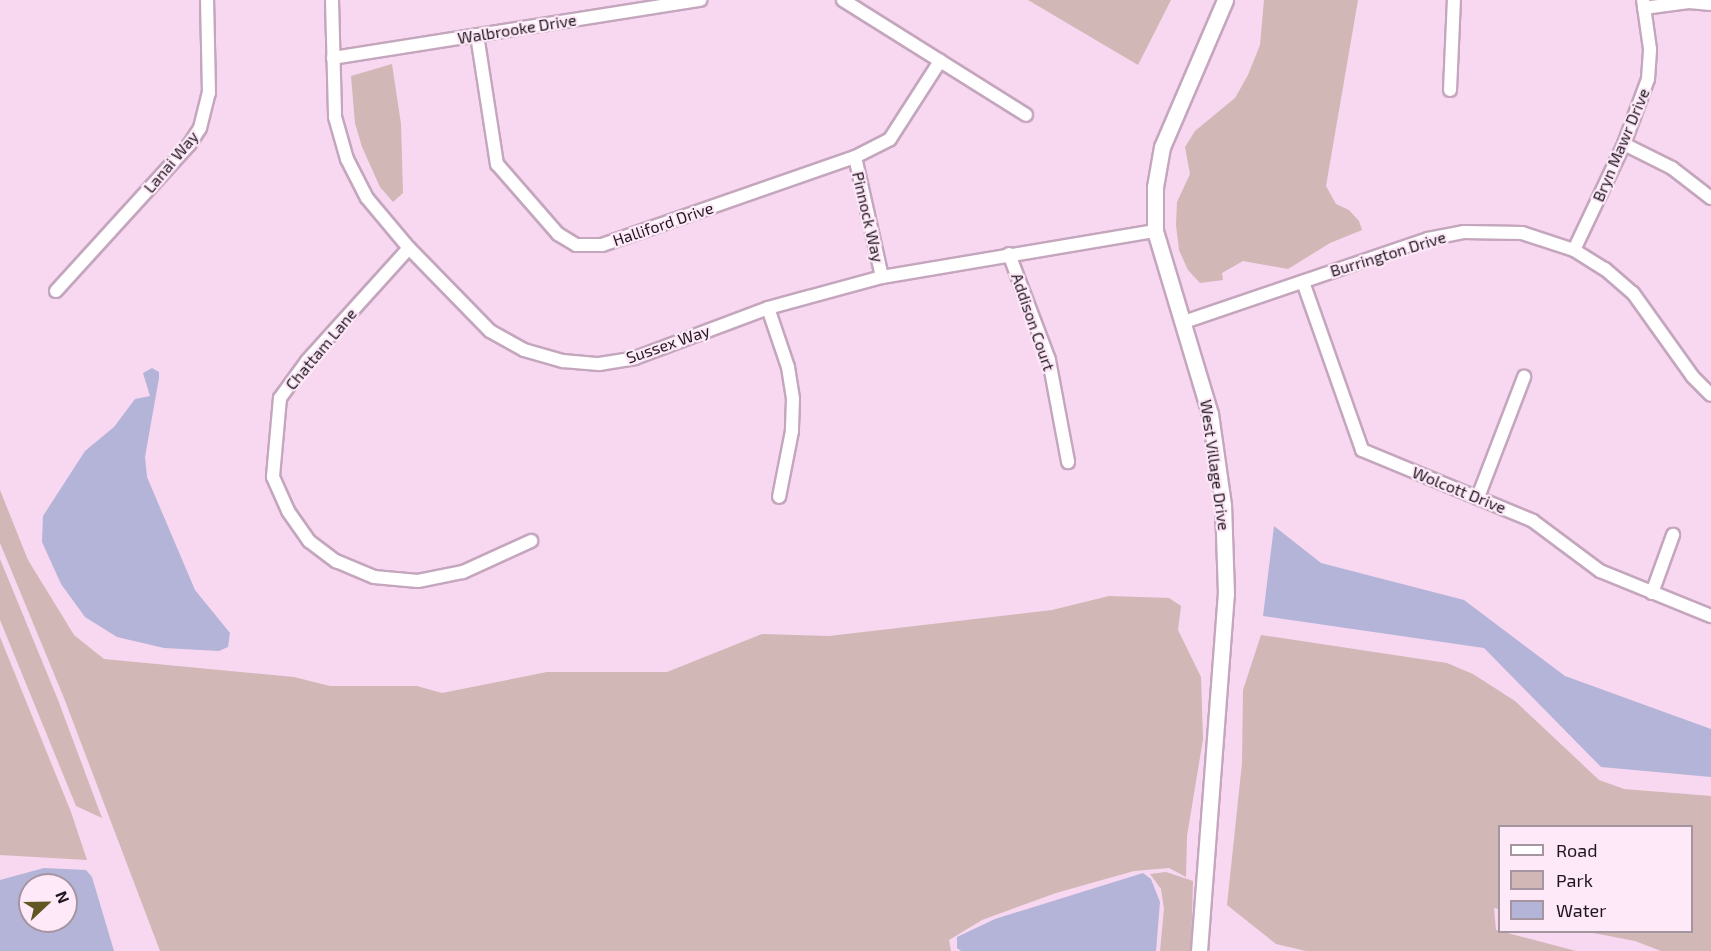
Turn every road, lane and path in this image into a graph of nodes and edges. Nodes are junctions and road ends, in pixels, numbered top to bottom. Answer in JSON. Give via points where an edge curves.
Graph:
{"nodes":[{"id":1,"x":207,"y":0,"type":"edge"},
{"id":2,"x":332,"y":0,"type":"edge"},
{"id":3,"x":700,"y":0,"type":"edge"},
{"id":4,"x":843,"y":0,"type":"edge"},
{"id":5,"x":1225,"y":0,"type":"edge"},
{"id":6,"x":1454,"y":0,"type":"edge"},
{"id":7,"x":1644,"y":4,"type":"edge"},
{"id":8,"x":1711,"y":4,"type":"edge"},
{"id":9,"x":477,"y":35,"type":"junction"},
{"id":10,"x":333,"y":58,"type":"junction"},
{"id":11,"x":940,"y":62,"type":"junction"},
{"id":12,"x":1450,"y":90,"type":"dead end"},
{"id":13,"x":1026,"y":115,"type":"dead end"},
{"id":14,"x":1624,"y":144,"type":"junction"},
{"id":15,"x":855,"y":156,"type":"junction"},
{"id":16,"x":1711,"y":198,"type":"edge"},
{"id":17,"x":1155,"y":231,"type":"junction"},
{"id":18,"x":409,"y":248,"type":"junction"},
{"id":19,"x":1574,"y":250,"type":"junction"},
{"id":20,"x":1009,"y":254,"type":"junction"},
{"id":21,"x":882,"y":277,"type":"junction"},
{"id":22,"x":1303,"y":282,"type":"junction"},
{"id":23,"x":56,"y":291,"type":"dead end"},
{"id":24,"x":768,"y":308,"type":"junction"},
{"id":25,"x":1184,"y":322,"type":"junction"},
{"id":26,"x":1524,"y":377,"type":"dead end"},
{"id":27,"x":1711,"y":395,"type":"edge"},
{"id":28,"x":1068,"y":462,"type":"dead end"},
{"id":29,"x":779,"y":497,"type":"dead end"},
{"id":30,"x":1478,"y":497,"type":"junction"},
{"id":31,"x":1673,"y":535,"type":"dead end"},
{"id":32,"x":531,"y":541,"type":"dead end"},
{"id":33,"x":1652,"y":593,"type":"junction"},
{"id":34,"x":1711,"y":616,"type":"edge"},
{"id":35,"x":1199,"y":951,"type":"edge"}],
"edges":[{"from":1,"to":23,"type":"street","name":"Lanai Way","via":[[209,93],[200,128],[189,145]]},
{"from":2,"to":10,"type":"street","name":"Sussex Way"},
{"from":3,"to":9,"type":"street","name":"Walbrooke Drive"},
{"from":4,"to":11,"type":"street"},
{"from":5,"to":17,"type":"street","name":"West Village Drive","via":[[1162,147],[1155,188]]},
{"from":6,"to":12,"type":"street"},
{"from":7,"to":8,"type":"street"},
{"from":7,"to":14,"type":"street","name":"Bryn Mawr Drive","via":[[1650,49],[1648,79]]},
{"from":9,"to":10,"type":"street","name":"Walbrooke Drive"},
{"from":9,"to":15,"type":"street","name":"Halliford Drive","via":[[497,164],[558,234],[576,245],[602,245]]},
{"from":10,"to":18,"type":"street","name":"Sussex Way","via":[[335,117],[347,159],[368,198]]},
{"from":11,"to":13,"type":"street"},
{"from":11,"to":15,"type":"street","name":"Halliford Drive","via":[[890,139]]},
{"from":14,"to":16,"type":"street","via":[[1672,168]]},
{"from":14,"to":19,"type":"street","name":"Bryn Mawr Drive"},
{"from":15,"to":21,"type":"street","name":"Pinnock Way"},
{"from":17,"to":20,"type":"street","name":"Sussex Way"},
{"from":17,"to":25,"type":"street","name":"West Village Drive"},
{"from":18,"to":24,"type":"street","name":"Sussex Way","via":[[490,331],[524,350],[562,361],[599,364],[635,358]]},
{"from":18,"to":32,"type":"street","name":"Chattam Lane","via":[[307,361],[280,398],[273,477],[288,511],[309,541],[336,561],[374,577],[418,581],[463,573]]},
{"from":19,"to":22,"type":"street","name":"Burrington Drive","via":[[1522,233],[1464,232],[1428,239]]},
{"from":19,"to":27,"type":"street","name":"Burrington Drive","via":[[1633,293]]},
{"from":20,"to":21,"type":"street","name":"Sussex Way"},
{"from":20,"to":28,"type":"street","name":"Addison Court","via":[[1049,360]]},
{"from":21,"to":24,"type":"street","name":"Sussex Way"},
{"from":22,"to":25,"type":"street","name":"Burrington Drive"},
{"from":22,"to":30,"type":"street","name":"Wolcott Drive","via":[[1362,450]]},
{"from":24,"to":29,"type":"street","via":[[788,367],[793,399],[792,431]]},
{"from":25,"to":35,"type":"street","name":"West Village Drive","via":[[1210,414],[1226,546],[1226,594]]},
{"from":26,"to":30,"type":"street"},
{"from":30,"to":33,"type":"street","name":"Wolcott Drive","via":[[1533,521],[1600,572]]},
{"from":31,"to":33,"type":"street"},
{"from":33,"to":34,"type":"street","name":"Wolcott Drive"}]}
